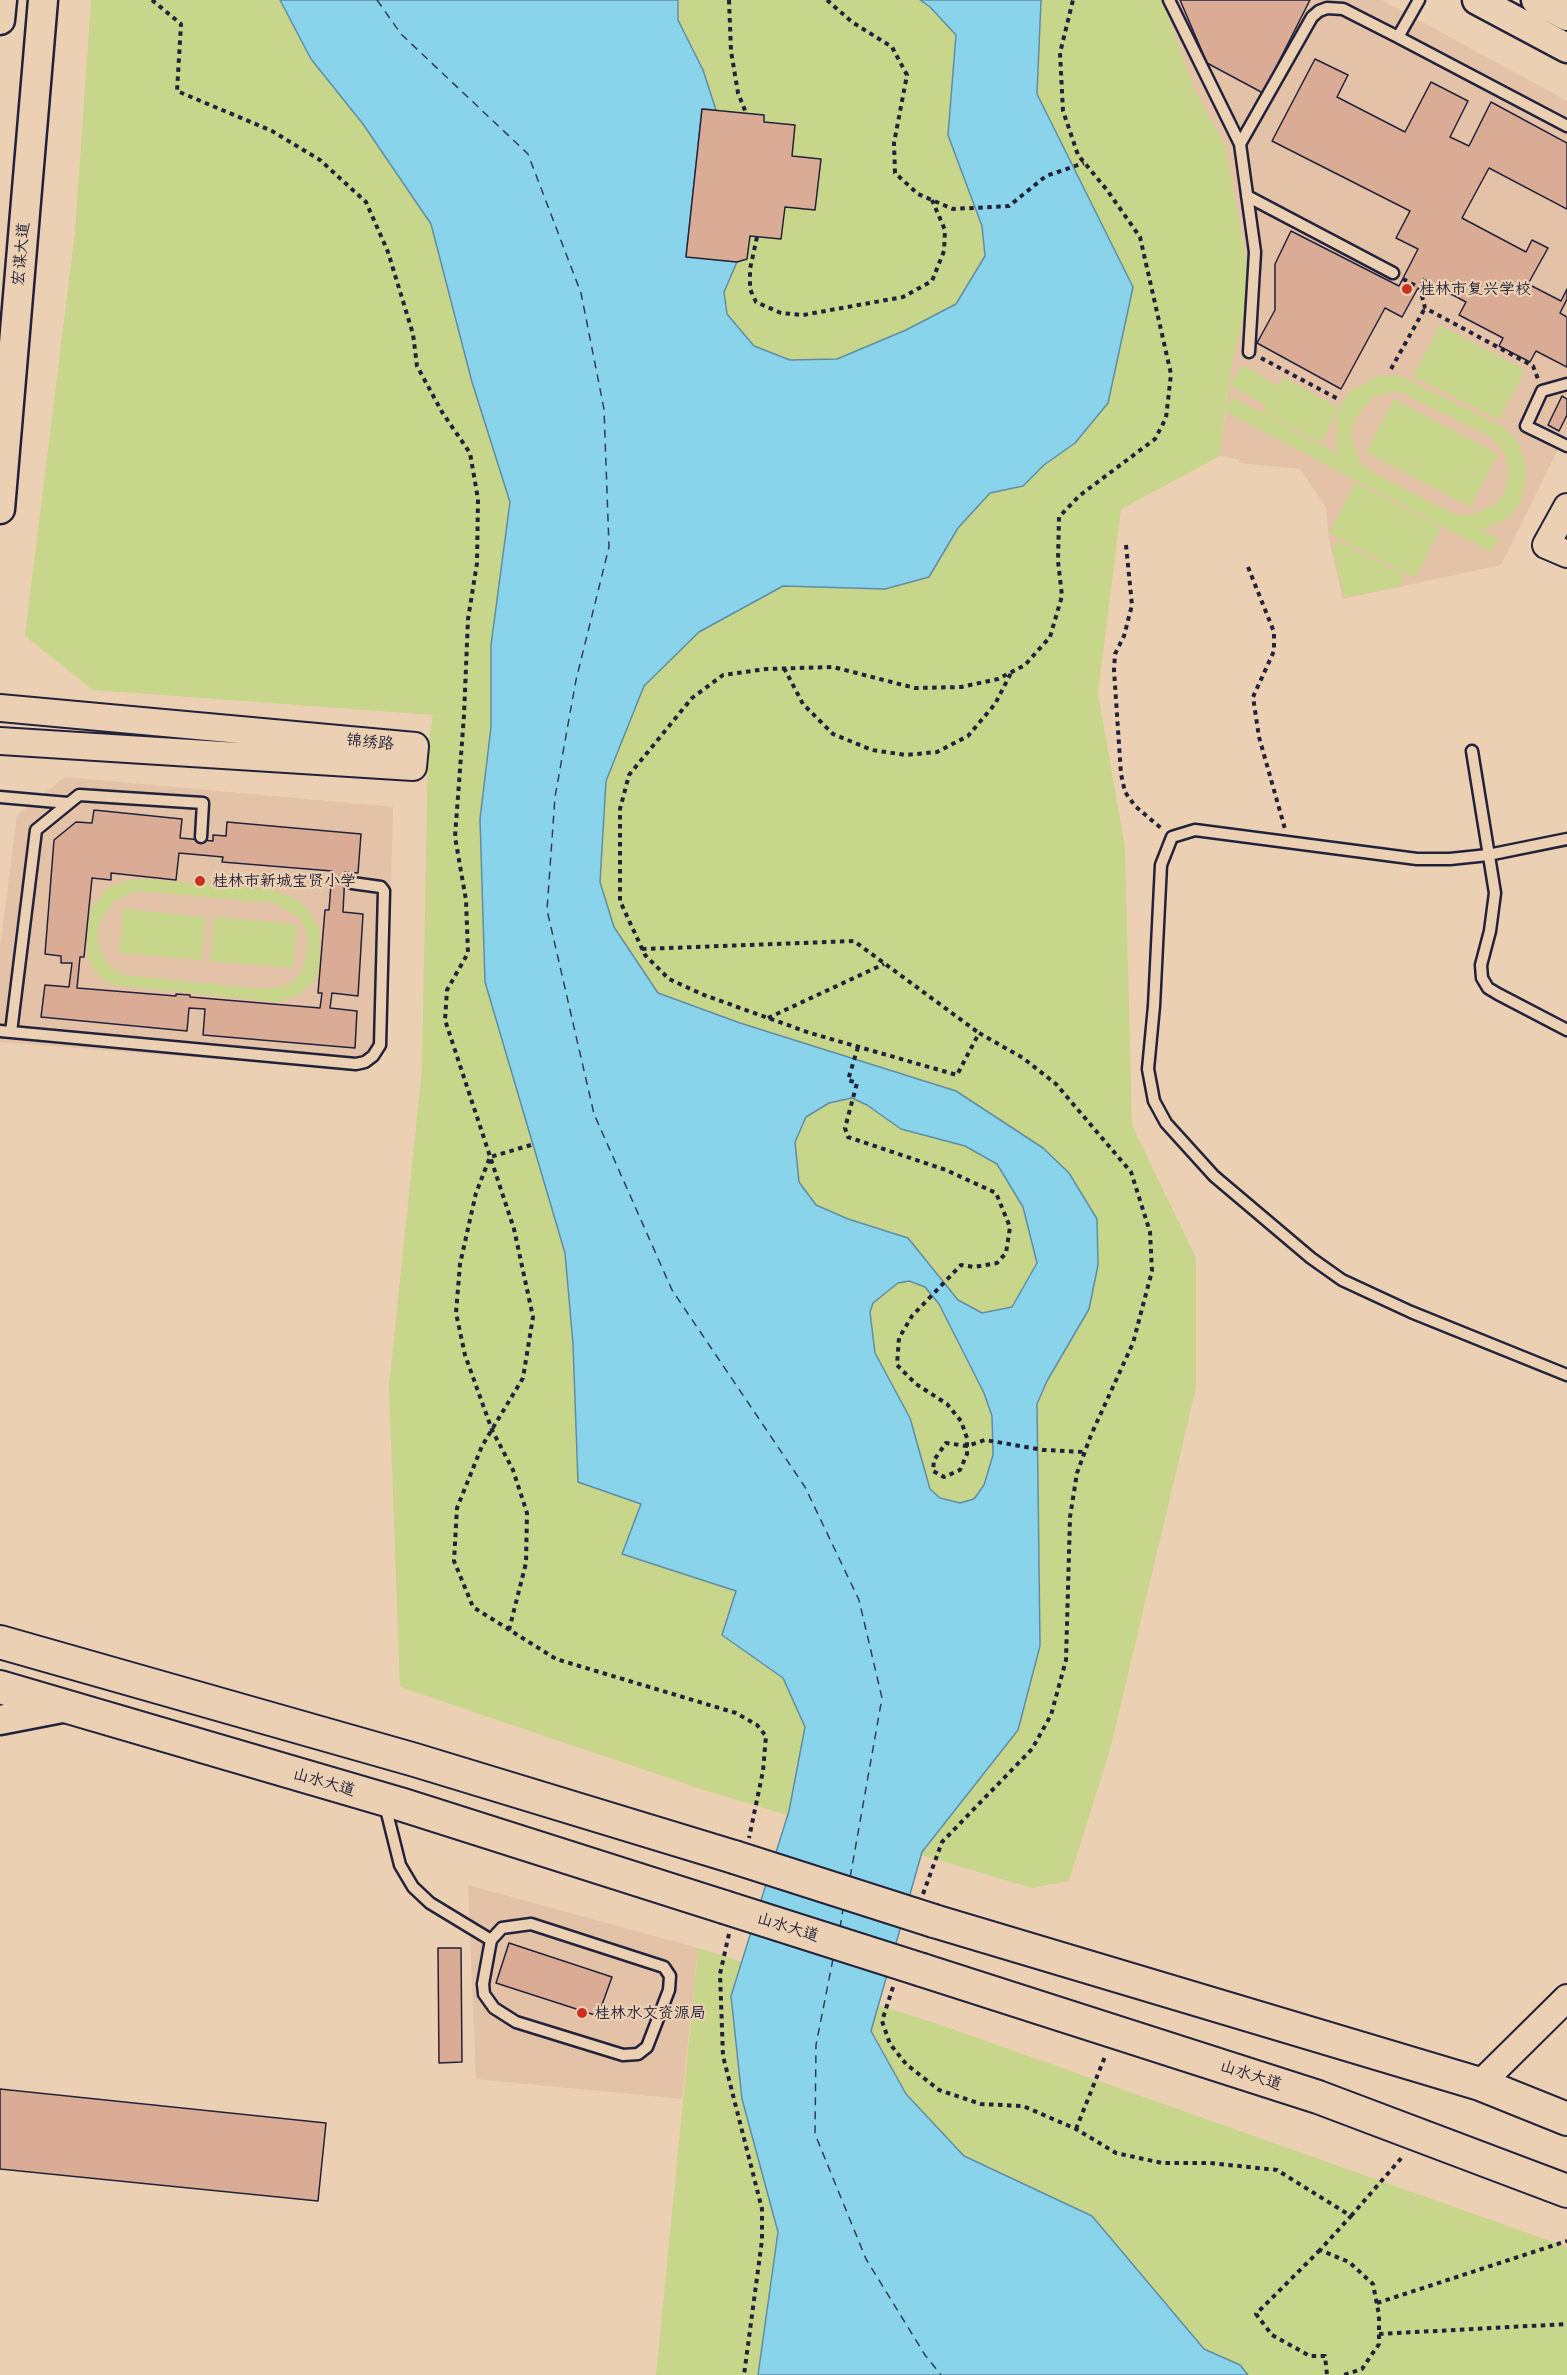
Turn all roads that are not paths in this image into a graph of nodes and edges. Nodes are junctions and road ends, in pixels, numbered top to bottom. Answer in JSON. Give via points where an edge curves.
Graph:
{"nodes":[{"id":1,"x":2,"y":0,"type":"edge"},
{"id":2,"x":43,"y":0,"type":"edge"},
{"id":3,"x":1169,"y":0,"type":"edge"},
{"id":4,"x":1419,"y":0,"type":"edge"},
{"id":5,"x":1477,"y":0,"type":"edge"},
{"id":6,"x":1536,"y":0,"type":"edge"},
{"id":7,"x":1567,"y":16,"type":"edge"},
{"id":8,"x":0,"y":20,"type":"edge"},
{"id":9,"x":1398,"y":37,"type":"junction"},
{"id":10,"x":1567,"y":48,"type":"edge"},
{"id":11,"x":1567,"y":126,"type":"edge"},
{"id":12,"x":1240,"y":144,"type":"junction"},
{"id":13,"x":1247,"y":196,"type":"junction"},
{"id":14,"x":1393,"y":273,"type":"road end"},
{"id":15,"x":1249,"y":352,"type":"road end"},
{"id":16,"x":1567,"y":384,"type":"edge"},
{"id":17,"x":1567,"y":446,"type":"edge"},
{"id":18,"x":1567,"y":507,"type":"edge"},
{"id":19,"x":0,"y":509,"type":"edge"},
{"id":20,"x":1567,"y":554,"type":"edge"},
{"id":21,"x":0,"y":708,"type":"edge"},
{"id":22,"x":0,"y":741,"type":"edge"},
{"id":23,"x":1472,"y":751,"type":"dead end"},
{"id":24,"x":0,"y":797,"type":"edge"},
{"id":25,"x":68,"y":803,"type":"junction"},
{"id":26,"x":201,"y":837,"type":"dead end"},
{"id":27,"x":1567,"y":839,"type":"edge"},
{"id":28,"x":1488,"y":855,"type":"junction"},
{"id":29,"x":352,"y":883,"type":"dead end"},
{"id":30,"x":1567,"y":1030,"type":"edge"},
{"id":31,"x":5,"y":1031,"type":"edge"},
{"id":32,"x":1567,"y":1375,"type":"edge"},
{"id":33,"x":3,"y":1642,"type":"edge"},
{"id":34,"x":0,"y":1687,"type":"edge"},
{"id":35,"x":67,"y":1707,"type":"junction"},
{"id":36,"x":0,"y":1720,"type":"edge"},
{"id":37,"x":383,"y":1799,"type":"junction"},
{"id":38,"x":491,"y":1940,"type":"junction"},
{"id":39,"x":1567,"y":1998,"type":"edge"},
{"id":40,"x":1480,"y":2084,"type":"junction"},
{"id":41,"x":1567,"y":2119,"type":"edge"},
{"id":42,"x":1567,"y":2192,"type":"edge"}],
"edges":[{"from":1,"to":8,"type":"main road"},
{"from":2,"to":19,"type":"main road","name":"宏谋大道"},
{"from":3,"to":12,"type":"lane"},
{"from":4,"to":9,"type":"lane"},
{"from":5,"to":10,"type":"main road"},
{"from":6,"to":7,"type":"main road"},
{"from":9,"to":11,"type":"lane"},
{"from":9,"to":12,"type":"lane","via":[[1343,9],[1319,11]]},
{"from":12,"to":13,"type":"lane"},
{"from":13,"to":14,"type":"lane"},
{"from":13,"to":15,"type":"lane","via":[[1255,252]]},
{"from":16,"to":17,"type":"lane","via":[[1542,391],[1526,426]]},
{"from":18,"to":20,"type":"street","via":[[1546,545]]},
{"from":21,"to":22,"type":"street","name":"锦绣路","via":[[415,746],[413,767]]},
{"from":23,"to":28,"type":"lane"},
{"from":24,"to":25,"type":"lane"},
{"from":25,"to":26,"type":"lane","via":[[79,795],[203,803]]},
{"from":25,"to":31,"type":"lane","via":[[36,830]]},
{"from":27,"to":28,"type":"lane"},
{"from":28,"to":30,"type":"lane","via":[[1495,893],[1482,978],[1488,988]]},
{"from":28,"to":32,"type":"lane","via":[[1418,859],[1196,830],[1172,837],[1161,865],[1148,1069],[1154,1101],[1167,1123],[1214,1176],[1311,1258],[1342,1280],[1411,1312]]},
{"from":29,"to":31,"type":"lane","via":[[381,887],[384,891],[380,1046],[362,1063]]},
{"from":33,"to":40,"type":"main road","bridge":true,"via":[[740,1853]]},
{"from":34,"to":35,"type":"main road","name":"山水大道"},
{"from":35,"to":36,"type":"main road"},
{"from":35,"to":37,"type":"main road","name":"山水大道"},
{"from":37,"to":38,"type":"lane","via":[[400,1865],[413,1887],[430,1903]]},
{"from":37,"to":42,"type":"main road","name":"山水大道","bridge":true,"via":[[727,1918],[1115,2031],[1318,2097]]},
{"from":38,"to":38,"type":"lane","via":[[483,1984],[489,2003],[500,2014],[623,2055],[638,2054],[647,2047],[669,1990],[670,1976],[664,1967],[531,1924],[502,1928]]},
{"from":39,"to":40,"type":"street"},
{"from":40,"to":41,"type":"main road"}]}
